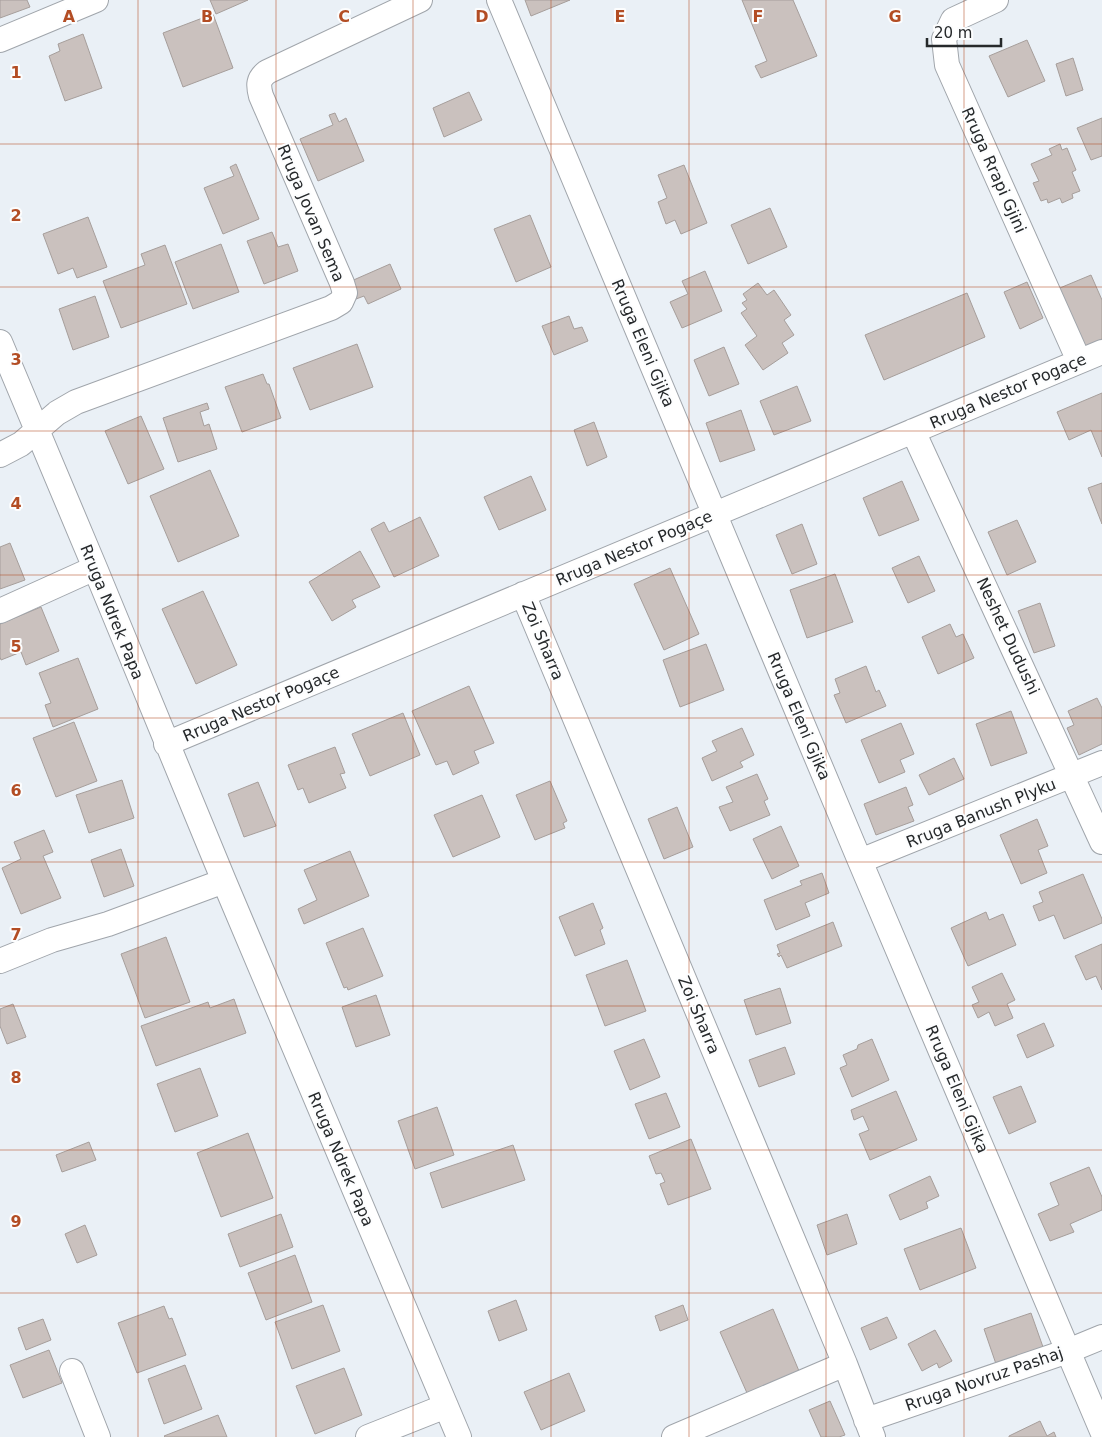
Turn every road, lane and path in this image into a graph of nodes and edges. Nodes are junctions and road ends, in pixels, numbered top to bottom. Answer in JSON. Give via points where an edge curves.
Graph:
{"nodes":[{"id":1,"x":96,"y":0,"type":"edge"},
{"id":2,"x":420,"y":0,"type":"edge"},
{"id":3,"x":499,"y":0,"type":"edge"},
{"id":4,"x":996,"y":0,"type":"edge"},
{"id":5,"x":0,"y":40,"type":"edge"},
{"id":6,"x":0,"y":342,"type":"edge"},
{"id":7,"x":1102,"y":352,"type":"edge"},
{"id":8,"x":1079,"y":362,"type":"junction"},
{"id":9,"x":37,"y":431,"type":"junction"},
{"id":10,"x":912,"y":431,"type":"junction"},
{"id":11,"x":0,"y":455,"type":"edge"},
{"id":12,"x":715,"y":514,"type":"junction"},
{"id":13,"x":95,"y":568,"type":"junction"},
{"id":14,"x":523,"y":594,"type":"junction"},
{"id":15,"x":0,"y":611,"type":"edge"},
{"id":16,"x":166,"y":744,"type":"junction"},
{"id":17,"x":1102,"y":764,"type":"edge"},
{"id":18,"x":1073,"y":776,"type":"junction"},
{"id":19,"x":1102,"y":842,"type":"edge"},
{"id":20,"x":860,"y":861,"type":"junction"},
{"id":21,"x":224,"y":881,"type":"junction"},
{"id":22,"x":0,"y":961,"type":"edge"},
{"id":23,"x":1102,"y":1337,"type":"edge"},
{"id":24,"x":1068,"y":1351,"type":"junction"},
{"id":25,"x":846,"y":1364,"type":"junction"},
{"id":26,"x":72,"y":1371,"type":"dead end"},
{"id":27,"x":446,"y":1406,"type":"junction"},
{"id":28,"x":869,"y":1428,"type":"edge"},
{"id":29,"x":1102,"y":1431,"type":"edge"},
{"id":30,"x":98,"y":1437,"type":"edge"},
{"id":31,"x":368,"y":1437,"type":"edge"},
{"id":32,"x":459,"y":1437,"type":"edge"},
{"id":33,"x":674,"y":1437,"type":"edge"}],
"edges":[{"from":1,"to":5,"type":"street"},
{"from":2,"to":9,"type":"street","name":"Rruga Jovan Sema","via":[[260,77],[258,86],[265,105],[342,283],[345,293],[342,302],[76,402],[57,412]]},
{"from":3,"to":12,"type":"street","name":"Rruga Eleni Gjika"},
{"from":4,"to":8,"type":"street","name":"Rruga Rrapi Gjini","via":[[953,20],[944,39],[947,65]]},
{"from":6,"to":9,"type":"street","name":"Rruga Ndrek Papa"},
{"from":7,"to":8,"type":"street","name":"Rruga Nestor Pogaçe"},
{"from":8,"to":10,"type":"street","name":"Rruga Nestor Pogaçe"},
{"from":9,"to":11,"type":"street","name":"Rruga Jovan Sema"},
{"from":9,"to":13,"type":"street","name":"Rruga Ndrek Papa"},
{"from":10,"to":12,"type":"street","name":"Rruga Nestor Pogaçe"},
{"from":10,"to":18,"type":"street","name":"Neshet Dudushi"},
{"from":12,"to":14,"type":"street","name":"Rruga Nestor Pogaçe"},
{"from":12,"to":20,"type":"street","name":"Rruga Eleni Gjika"},
{"from":13,"to":15,"type":"street"},
{"from":13,"to":16,"type":"street","name":"Rruga Ndrek Papa"},
{"from":14,"to":16,"type":"street","name":"Rruga Nestor Pogaçe"},
{"from":14,"to":25,"type":"street","name":"Zoi Sharra"},
{"from":16,"to":21,"type":"street","name":"Rruga Ndrek Papa"},
{"from":17,"to":18,"type":"street","name":"Rruga Banush Plyku"},
{"from":18,"to":19,"type":"street","name":"Neshet Dudushi"},
{"from":18,"to":20,"type":"street","name":"Rruga Banush Plyku"},
{"from":20,"to":24,"type":"street","name":"Rruga Eleni Gjika"},
{"from":21,"to":22,"type":"street"},
{"from":21,"to":27,"type":"street","name":"Rruga Ndrek Papa"},
{"from":23,"to":24,"type":"street","name":"Rruga Novruz Pashaj"},
{"from":24,"to":28,"type":"street","name":"Rruga Novruz Pashaj"},
{"from":24,"to":29,"type":"street","name":"Rruga Eleni Gjika"},
{"from":25,"to":28,"type":"street","name":"Zoi Sharra"},
{"from":25,"to":33,"type":"street"},
{"from":26,"to":30,"type":"street"},
{"from":27,"to":31,"type":"street"},
{"from":27,"to":32,"type":"street","name":"Rruga Ndrek Papa"}]}
